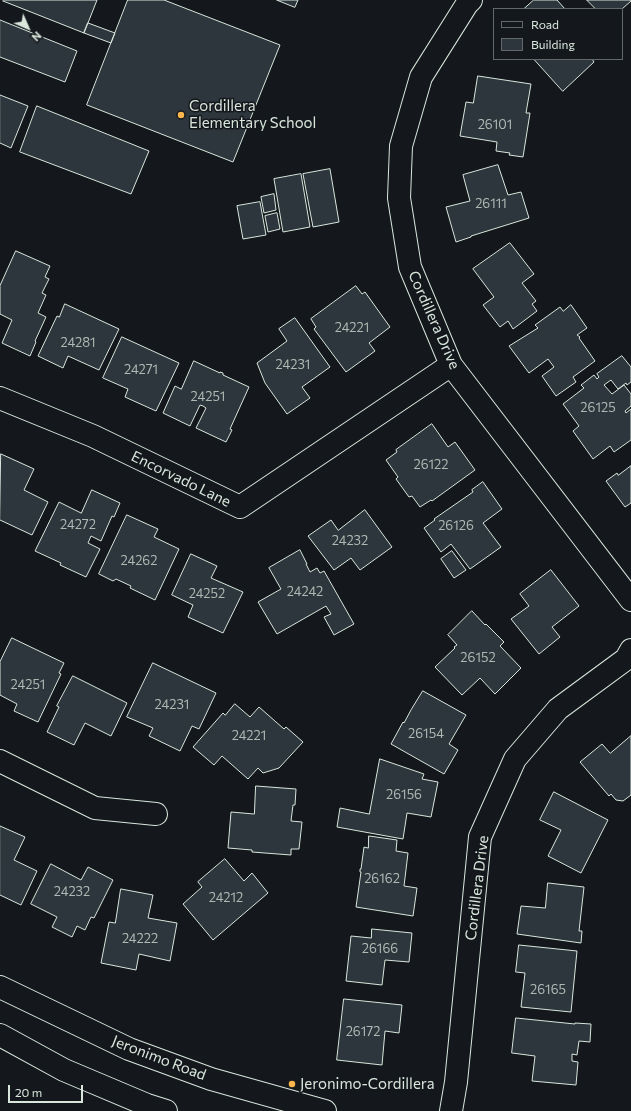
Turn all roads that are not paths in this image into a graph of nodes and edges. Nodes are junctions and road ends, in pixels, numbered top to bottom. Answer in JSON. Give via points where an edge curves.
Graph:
{"nodes":[{"id":1,"x":471,"y":0,"type":"edge"},
{"id":2,"x":451,"y":365,"type":"junction"},
{"id":3,"x":0,"y":398,"type":"edge"},
{"id":4,"x":631,"y":600,"type":"edge"},
{"id":5,"x":631,"y":650,"type":"edge"},
{"id":6,"x":0,"y":761,"type":"edge"},
{"id":7,"x":156,"y":814,"type":"dead end"},
{"id":8,"x":0,"y":987,"type":"edge"},
{"id":9,"x":0,"y":1035,"type":"edge"},
{"id":10,"x":166,"y":1111,"type":"edge"},
{"id":11,"x":325,"y":1111,"type":"edge"},
{"id":12,"x":451,"y":1111,"type":"edge"}],
"edges":[{"from":1,"to":2,"type":"street","name":"Cordillera Drive","via":[[466,4],[421,77],[401,146],[399,198],[410,267]]},
{"from":2,"to":3,"type":"street","name":"Encorvado Lane","via":[[240,507],[93,436]]},
{"from":2,"to":4,"type":"street","name":"Cordillera Drive"},
{"from":5,"to":12,"type":"street","name":"Cordillera Drive","via":[[626,659],[558,709],[515,759],[480,837]]},
{"from":6,"to":7,"type":"street","via":[[95,808]]},
{"from":8,"to":11,"type":"street","name":"Jeronimo Road","via":[[129,1049],[211,1079]]},
{"from":9,"to":10,"type":"street","via":[[64,1070]]}]}
